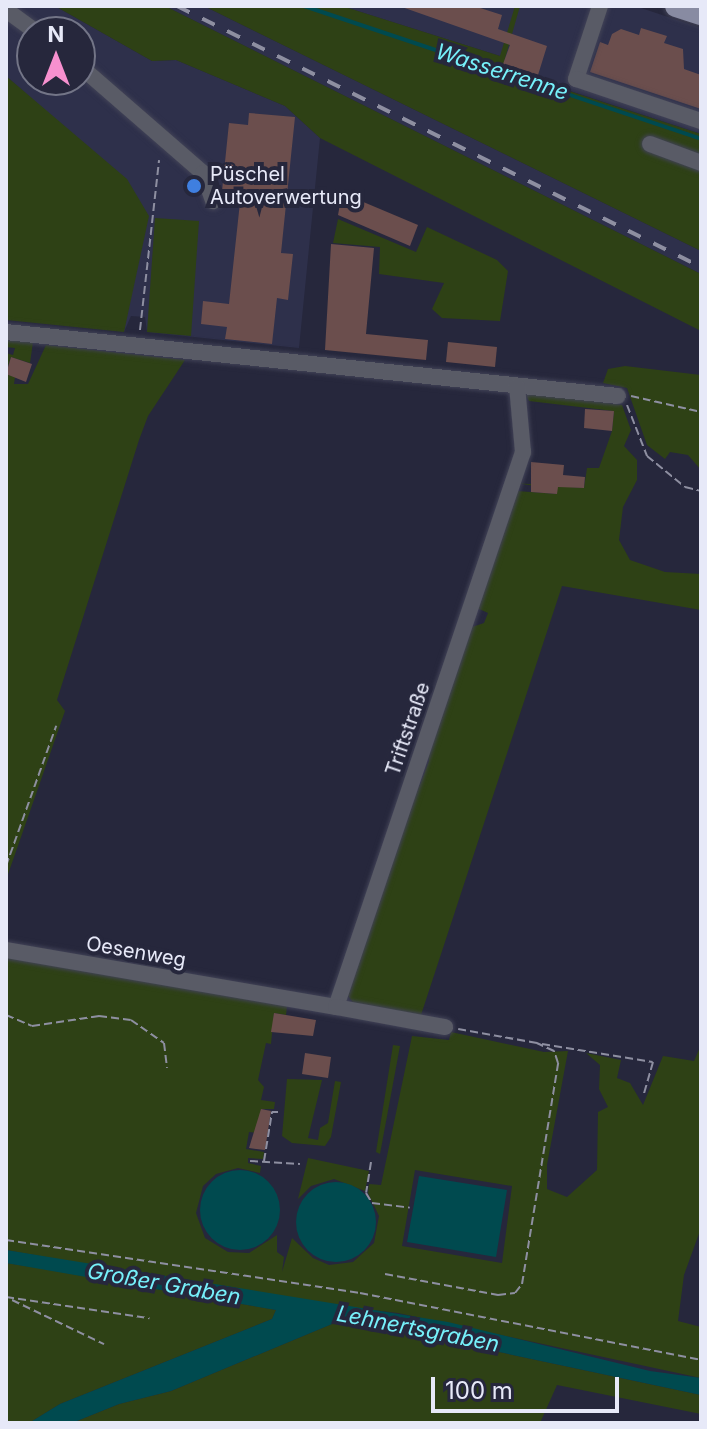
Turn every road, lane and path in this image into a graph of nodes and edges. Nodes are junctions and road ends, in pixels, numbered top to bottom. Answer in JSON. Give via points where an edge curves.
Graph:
{"nodes":[{"id":1,"x":600,"y":6,"type":"edge"},
{"id":2,"x":676,"y":6,"type":"edge"},
{"id":3,"x":701,"y":14,"type":"edge"},
{"id":4,"x":96,"y":80,"type":"edge"},
{"id":5,"x":701,"y":121,"type":"edge"},
{"id":6,"x":650,"y":144,"type":"dead end"},
{"id":7,"x":159,"y":160,"type":"dead end"},
{"id":8,"x":701,"y":163,"type":"edge"},
{"id":9,"x":213,"y":201,"type":"dead end"},
{"id":10,"x":6,"y":332,"type":"edge"},
{"id":11,"x":136,"y":347,"type":"junction"},
{"id":12,"x":517,"y":386,"type":"junction"},
{"id":13,"x":618,"y":396,"type":"junction"},
{"id":14,"x":701,"y":412,"type":"edge"},
{"id":15,"x":701,"y":491,"type":"edge"},
{"id":16,"x":56,"y":726,"type":"dead end"},
{"id":17,"x":6,"y":866,"type":"edge"},
{"id":18,"x":6,"y":950,"type":"edge"},
{"id":19,"x":336,"y":1007,"type":"junction"},
{"id":20,"x":6,"y":1015,"type":"edge"},
{"id":21,"x":445,"y":1027,"type":"joint"},
{"id":22,"x":537,"y":1043,"type":"junction"},
{"id":23,"x":167,"y":1068,"type":"dead end"},
{"id":24,"x":644,"y":1094,"type":"dead end"},
{"id":25,"x":278,"y":1112,"type":"dead end"},
{"id":26,"x":250,"y":1161,"type":"dead end"},
{"id":27,"x":264,"y":1161,"type":"junction"},
{"id":28,"x":371,"y":1162,"type":"dead end"},
{"id":29,"x":300,"y":1164,"type":"dead end"},
{"id":30,"x":410,"y":1208,"type":"dead end"},
{"id":31,"x":6,"y":1240,"type":"edge"},
{"id":32,"x":385,"y":1274,"type":"dead end"},
{"id":33,"x":7,"y":1297,"type":"edge"},
{"id":34,"x":149,"y":1318,"type":"dead end"},
{"id":35,"x":104,"y":1344,"type":"dead end"},
{"id":36,"x":701,"y":1360,"type":"edge"}],
"edges":[{"from":1,"to":5,"type":"street","via":[[576,79]]},
{"from":2,"to":3,"type":"main road"},
{"from":4,"to":9,"type":"street","via":[[203,173]]},
{"from":6,"to":8,"type":"street"},
{"from":7,"to":11,"type":"path"},
{"from":10,"to":11,"type":"street"},
{"from":11,"to":12,"type":"street"},
{"from":12,"to":13,"type":"street"},
{"from":12,"to":19,"type":"street","name":"Triftstraße","via":[[523,452]]},
{"from":13,"to":14,"type":"path","via":[[658,398]]},
{"from":13,"to":15,"type":"path","via":[[630,408],[647,456],[685,487]]},
{"from":16,"to":17,"type":"path"},
{"from":18,"to":19,"type":"street","name":"Oesenweg"},
{"from":19,"to":21,"type":"street"},
{"from":20,"to":23,"type":"path","via":[[32,1026],[99,1016],[131,1020],[164,1043]]},
{"from":21,"to":22,"type":"path"},
{"from":22,"to":24,"type":"path","via":[[647,1059],[655,1066]]},
{"from":22,"to":32,"type":"path","via":[[554,1051],[558,1077],[522,1284],[515,1293],[498,1295]]},
{"from":25,"to":27,"type":"path","via":[[272,1112]]},
{"from":26,"to":27,"type":"path"},
{"from":27,"to":29,"type":"path"},
{"from":28,"to":30,"type":"path","via":[[366,1193],[372,1203]]},
{"from":31,"to":36,"type":"path","via":[[360,1293]]},
{"from":33,"to":34,"type":"path"},
{"from":33,"to":35,"type":"path"}]}
